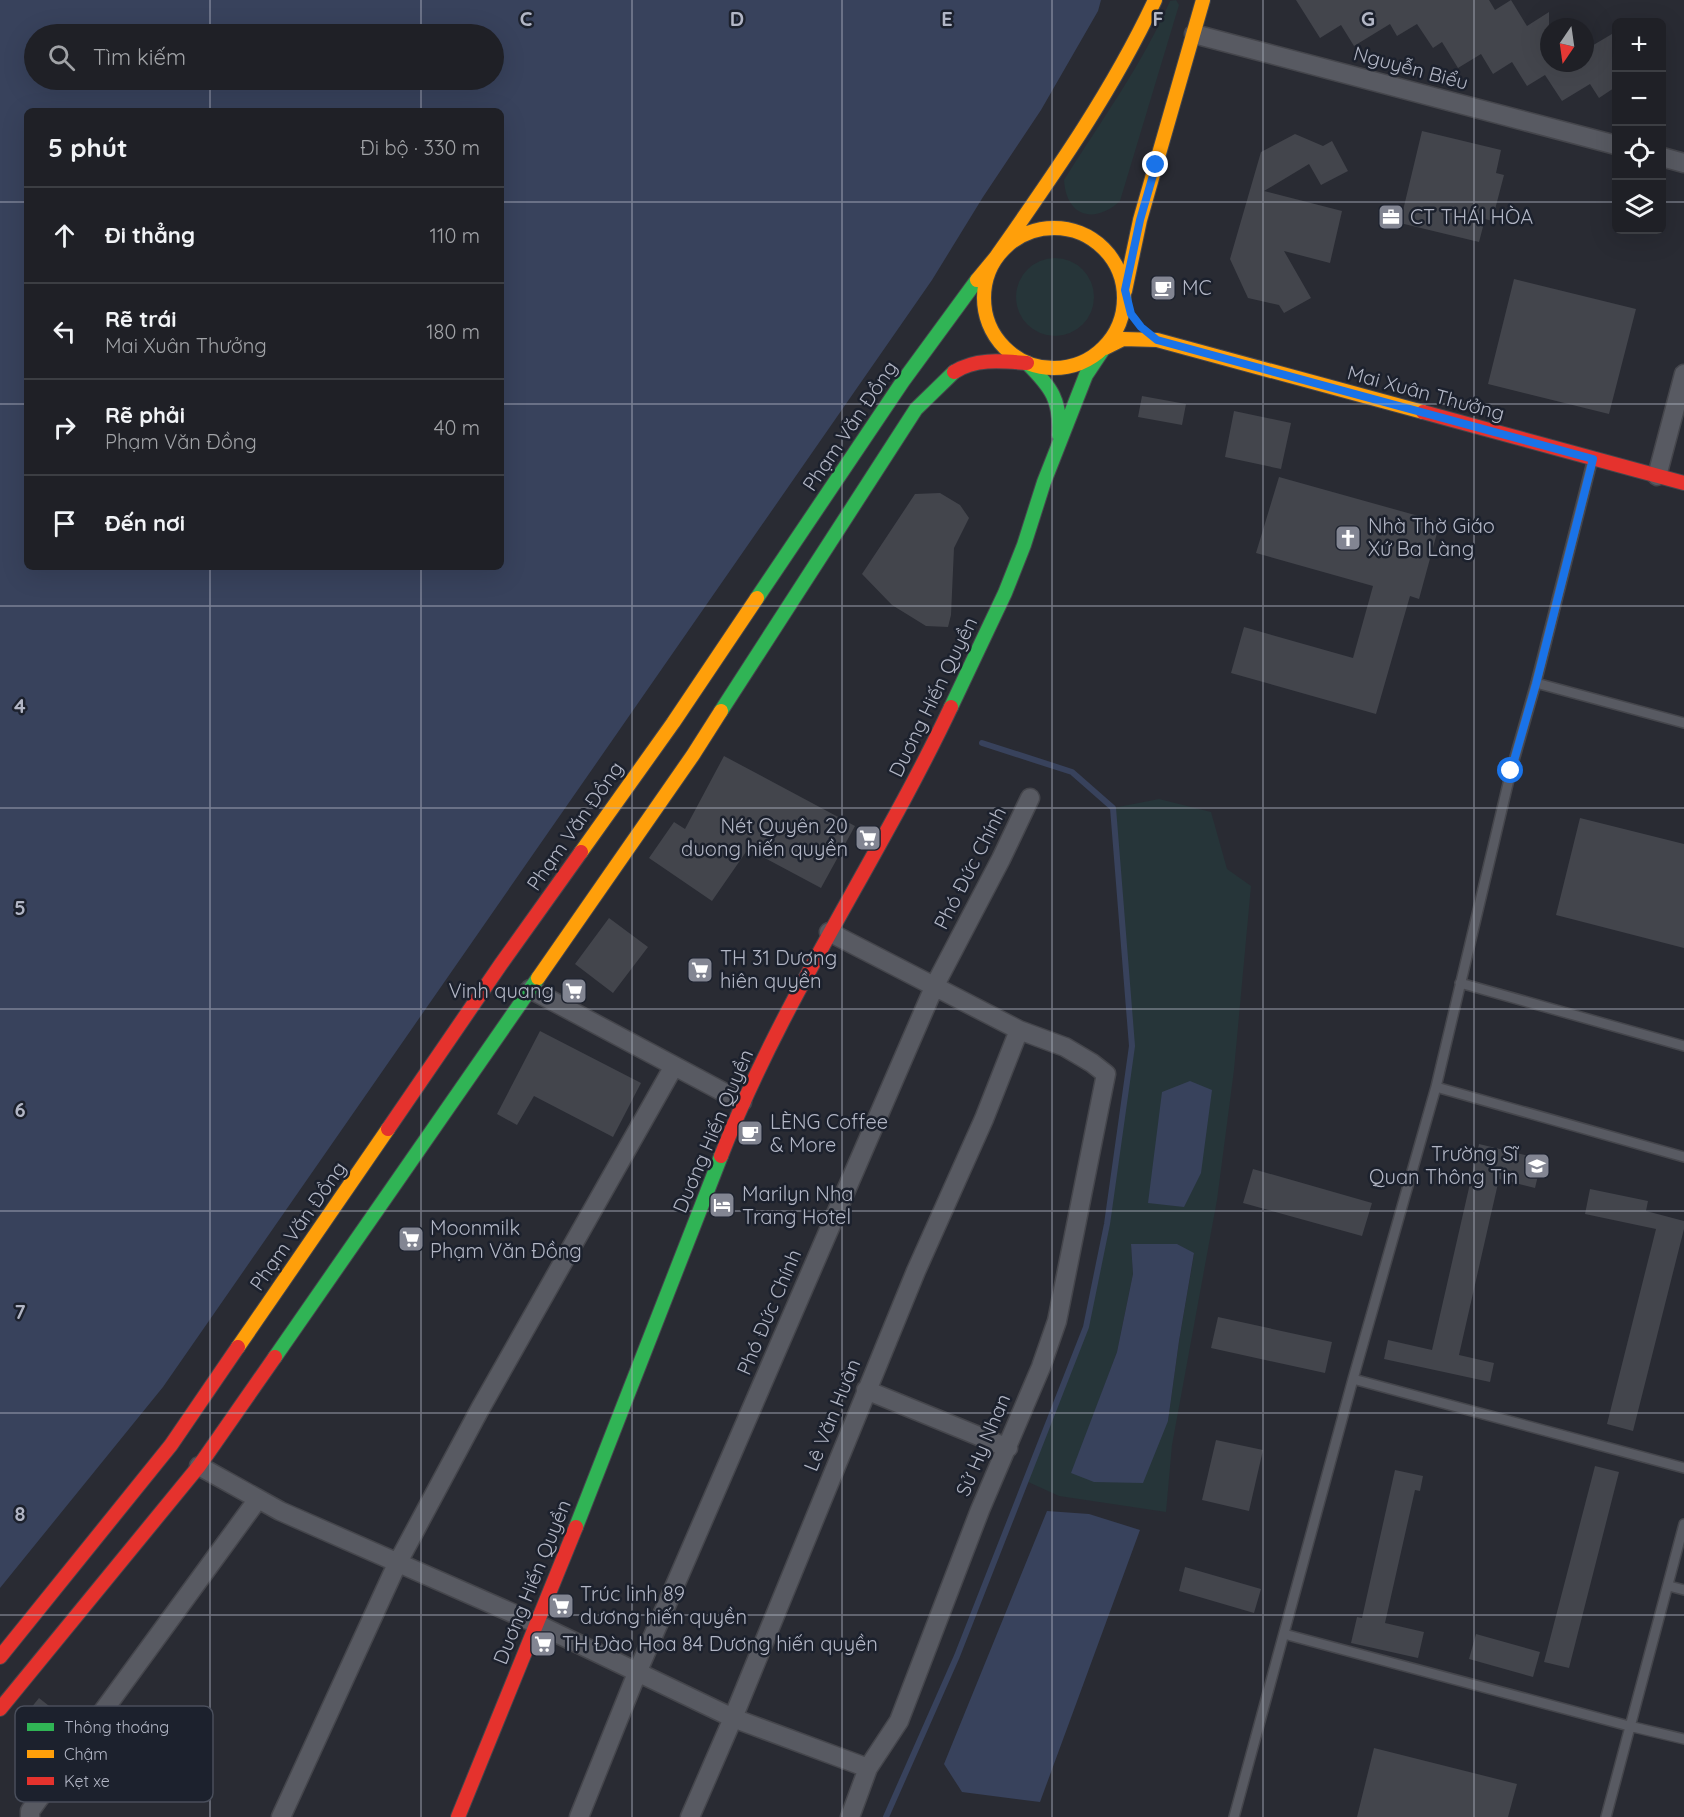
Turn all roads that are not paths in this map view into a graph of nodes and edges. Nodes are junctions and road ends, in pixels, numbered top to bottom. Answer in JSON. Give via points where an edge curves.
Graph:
{"nodes":[{"id":1,"x":1155,"y":0,"type":"edge"},
{"id":2,"x":1203,"y":0,"type":"edge"},
{"id":3,"x":1194,"y":34,"type":"junction"},
{"id":4,"x":1612,"y":144,"type":"edge"},
{"id":5,"x":1666,"y":158,"type":"edge"},
{"id":6,"x":1684,"y":163,"type":"edge"},
{"id":7,"x":996,"y":257,"type":"junction"},
{"id":8,"x":1125,"y":290,"type":"junction"},
{"id":9,"x":1157,"y":340,"type":"junction"},
{"id":10,"x":1104,"y":348,"type":"junction"},
{"id":11,"x":1027,"y":363,"type":"junction"},
{"id":12,"x":1684,"y":374,"type":"edge"},
{"id":13,"x":1058,"y":446,"type":"junction"},
{"id":14,"x":1593,"y":459,"type":"junction"},
{"id":15,"x":1657,"y":476,"type":"junction"},
{"id":16,"x":1684,"y":483,"type":"edge"},
{"id":17,"x":1536,"y":684,"type":"junction"},
{"id":18,"x":1684,"y":723,"type":"edge"},
{"id":19,"x":1030,"y":798,"type":"dead end"},
{"id":20,"x":829,"y":932,"type":"junction"},
{"id":21,"x":1460,"y":983,"type":"junction"},
{"id":22,"x":935,"y":985,"type":"junction"},
{"id":23,"x":530,"y":989,"type":"junction"},
{"id":24,"x":1019,"y":1030,"type":"junction"},
{"id":25,"x":1684,"y":1046,"type":"edge"},
{"id":26,"x":674,"y":1066,"type":"junction"},
{"id":27,"x":1436,"y":1087,"type":"junction"},
{"id":28,"x":742,"y":1102,"type":"junction"},
{"id":29,"x":1684,"y":1157,"type":"edge"},
{"id":30,"x":1353,"y":1378,"type":"junction"},
{"id":31,"x":867,"y":1390,"type":"junction"},
{"id":32,"x":1008,"y":1448,"type":"junction"},
{"id":33,"x":185,"y":1455,"type":"junction"},
{"id":34,"x":1684,"y":1468,"type":"edge"},
{"id":35,"x":258,"y":1499,"type":"junction"},
{"id":36,"x":1684,"y":1524,"type":"edge"},
{"id":37,"x":397,"y":1564,"type":"junction"},
{"id":38,"x":1669,"y":1586,"type":"junction"},
{"id":39,"x":1684,"y":1590,"type":"edge"},
{"id":40,"x":536,"y":1623,"type":"junction"},
{"id":41,"x":1284,"y":1634,"type":"junction"},
{"id":42,"x":0,"y":1657,"type":"edge"},
{"id":43,"x":637,"y":1673,"type":"junction"},
{"id":44,"x":107,"y":1706,"type":"edge"},
{"id":45,"x":0,"y":1709,"type":"edge"},
{"id":46,"x":733,"y":1718,"type":"junction"},
{"id":47,"x":1629,"y":1726,"type":"junction"},
{"id":48,"x":1684,"y":1739,"type":"edge"},
{"id":49,"x":868,"y":1768,"type":"junction"},
{"id":50,"x":37,"y":1802,"type":"edge"},
{"id":51,"x":30,"y":1817,"type":"edge"},
{"id":52,"x":281,"y":1817,"type":"edge"},
{"id":53,"x":459,"y":1817,"type":"edge"},
{"id":54,"x":579,"y":1817,"type":"edge"},
{"id":55,"x":690,"y":1817,"type":"edge"},
{"id":56,"x":850,"y":1817,"type":"edge"},
{"id":57,"x":1234,"y":1817,"type":"edge"},
{"id":58,"x":1606,"y":1817,"type":"edge"}],
"edges":[{"from":1,"to":7,"type":"main road","name":"Phạm Văn Đồng","via":[[1100,104]]},
{"from":2,"to":3,"type":"main road"},
{"from":3,"to":4,"type":"street","name":"Nguyễn Biểu"},
{"from":3,"to":8,"type":"main road","via":[[1140,220]]},
{"from":5,"to":6,"type":"street"},
{"from":7,"to":8,"type":"main road","via":[[1029,231],[1071,229],[1091,237],[1108,251]]},
{"from":7,"to":11,"type":"main road","via":[[986,276],[986,317],[994,336]]},
{"from":7,"to":33,"type":"main road","name":"Phạm Văn Đồng","via":[[903,381],[673,723],[501,964]]},
{"from":8,"to":9,"type":"main road","name":"Mai Xuân Thưởng","via":[[1131,314]]},
{"from":8,"to":10,"type":"main road","via":[[1124,311],[1117,331]]},
{"from":9,"to":10,"type":"main road","name":"Mai Xuân Thưởng","via":[[1131,337]]},
{"from":9,"to":14,"type":"main road","name":"Mai Xuân Thưởng"},
{"from":10,"to":11,"type":"main road","via":[[1067,367]]},
{"from":10,"to":13,"type":"main road","name":"Duơng Hiến Quyền","via":[[1086,375]]},
{"from":11,"to":13,"type":"main road","name":"Duơng Hiến Quyền","via":[[1056,397],[1060,416]]},
{"from":11,"to":23,"type":"main road","name":"Phạm Văn Đồng","via":[[993,361],[963,366],[916,409],[693,755]]},
{"from":12,"to":15,"type":"street"},
{"from":13,"to":20,"type":"main road","name":"Duơng Hiến Quyền","via":[[1005,593],[929,753]]},
{"from":14,"to":15,"type":"main road","name":"Mai Xuân Thưởng"},
{"from":14,"to":17,"type":"lane"},
{"from":15,"to":16,"type":"main road","name":"Mai Xuân Thưởng"},
{"from":17,"to":18,"type":"lane"},
{"from":17,"to":21,"type":"lane"},
{"from":19,"to":22,"type":"street","name":"Phó Đức Chính"},
{"from":20,"to":22,"type":"street"},
{"from":20,"to":28,"type":"main road","name":"Duơng Hiến Quyền"},
{"from":21,"to":25,"type":"lane"},
{"from":21,"to":27,"type":"lane"},
{"from":22,"to":24,"type":"street"},
{"from":22,"to":43,"type":"street","name":"Phó Đức Chính"},
{"from":23,"to":26,"type":"street"},
{"from":23,"to":33,"type":"main road","name":"Phạm Văn Đồng"},
{"from":24,"to":31,"type":"street","name":"Lê Văn Huân"},
{"from":24,"to":32,"type":"street","name":"Sử Hy Nhan","via":[[1065,1047],[1106,1074],[1057,1321]]},
{"from":26,"to":28,"type":"street"},
{"from":26,"to":37,"type":"street"},
{"from":27,"to":29,"type":"lane"},
{"from":27,"to":30,"type":"lane"},
{"from":28,"to":40,"type":"main road","name":"Duơng Hiến Quyền"},
{"from":30,"to":34,"type":"lane"},
{"from":30,"to":41,"type":"lane"},
{"from":31,"to":32,"type":"street"},
{"from":31,"to":46,"type":"street","name":"Lê Văn Huân"},
{"from":32,"to":49,"type":"street","name":"Sử Hy Nhan","via":[[980,1510],[899,1721]]},
{"from":33,"to":35,"type":"street"},
{"from":33,"to":42,"type":"main road","name":"Phạm Văn Đồng"},
{"from":33,"to":45,"type":"main road","name":"Phạm Văn Đồng"},
{"from":35,"to":37,"type":"street"},
{"from":35,"to":44,"type":"street"},
{"from":36,"to":38,"type":"lane"},
{"from":37,"to":40,"type":"street"},
{"from":37,"to":52,"type":"street"},
{"from":38,"to":39,"type":"lane"},
{"from":38,"to":47,"type":"lane"},
{"from":40,"to":43,"type":"street"},
{"from":40,"to":53,"type":"main road","name":"Duơng Hiến Quyền"},
{"from":41,"to":47,"type":"lane"},
{"from":41,"to":57,"type":"lane"},
{"from":43,"to":46,"type":"street"},
{"from":43,"to":54,"type":"street","name":"Phó Đức Chính"},
{"from":46,"to":49,"type":"street"},
{"from":46,"to":55,"type":"street","name":"Lê Văn Huân"},
{"from":47,"to":48,"type":"lane"},
{"from":47,"to":58,"type":"lane"},
{"from":49,"to":56,"type":"street","name":"Sử Hy Nhan"},
{"from":50,"to":51,"type":"street"}]}
